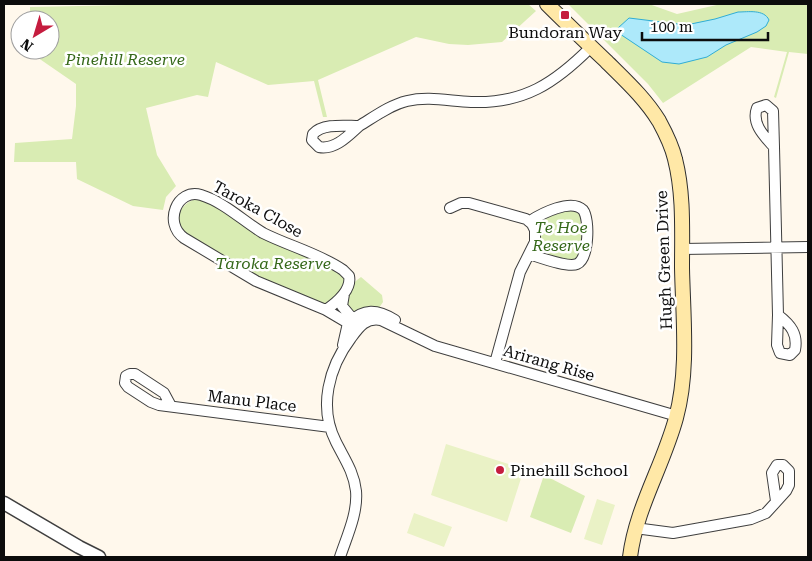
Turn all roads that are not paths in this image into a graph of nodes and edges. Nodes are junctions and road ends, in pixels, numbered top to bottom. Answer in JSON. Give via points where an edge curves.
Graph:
{"nodes":[{"id":1,"x":546,"y":4,"type":"edge"},
{"id":2,"x":591,"y":46,"type":"junction"},
{"id":3,"x":359,"y":126,"type":"dead end"},
{"id":4,"x":774,"y":147,"type":"dead end"},
{"id":5,"x":450,"y":208,"type":"dead end"},
{"id":6,"x":530,"y":221,"type":"junction"},
{"id":7,"x":776,"y":247,"type":"junction"},
{"id":8,"x":808,"y":247,"type":"edge"},
{"id":9,"x":682,"y":249,"type":"junction"},
{"id":10,"x":529,"y":254,"type":"junction"},
{"id":11,"x":344,"y":293,"type":"junction"},
{"id":12,"x":326,"y":310,"type":"junction"},
{"id":13,"x":778,"y":315,"type":"dead end"},
{"id":14,"x":356,"y":324,"type":"junction"},
{"id":15,"x":494,"y":363,"type":"junction"},
{"id":16,"x":171,"y":406,"type":"dead end"},
{"id":17,"x":677,"y":416,"type":"junction"},
{"id":18,"x":330,"y":427,"type":"junction"},
{"id":19,"x":776,"y":501,"type":"dead end"},
{"id":20,"x":4,"y":503,"type":"edge"},
{"id":21,"x":635,"y":528,"type":"junction"},
{"id":22,"x":99,"y":557,"type":"edge"},
{"id":23,"x":340,"y":557,"type":"edge"},
{"id":24,"x":630,"y":557,"type":"edge"}],
"edges":[{"from":1,"to":2,"type":"main road","name":"Hugh Green Drive"},
{"from":2,"to":3,"type":"street","via":[[560,76],[537,90],[511,99],[423,98],[405,101]]},
{"from":2,"to":9,"type":"main road","name":"Hugh Green Drive","via":[[641,96],[666,134],[675,158],[679,186]]},
{"from":4,"to":7,"type":"street"},
{"from":5,"to":6,"type":"street","via":[[469,203]]},
{"from":6,"to":10,"type":"street","via":[[536,236]]},
{"from":6,"to":10,"type":"street","via":[[566,206],[576,206],[584,212],[587,220],[587,249],[583,259],[572,265]]},
{"from":7,"to":8,"type":"street"},
{"from":7,"to":9,"type":"street"},
{"from":7,"to":13,"type":"street"},
{"from":9,"to":17,"type":"main road","name":"Hugh Green Drive","via":[[683,368]]},
{"from":10,"to":15,"type":"street","via":[[520,272]]},
{"from":11,"to":12,"type":"street"},
{"from":11,"to":12,"type":"street","name":"Taroka Close","via":[[350,279],[339,267],[268,235],[203,196],[188,196],[177,205],[173,214],[174,226],[184,238],[256,281]]},
{"from":11,"to":14,"type":"street","name":"Taroka Close","via":[[342,306]]},
{"from":12,"to":14,"type":"street","name":"Taroka Close"},
{"from":14,"to":15,"type":"street","name":"Arirang Rise","via":[[366,312],[382,313],[414,336],[435,346]]},
{"from":14,"to":18,"type":"street","via":[[334,367],[329,385],[327,408]]},
{"from":15,"to":17,"type":"street","name":"Arirang Rise"},
{"from":16,"to":18,"type":"street","name":"Manu Place"},
{"from":17,"to":21,"type":"main road","name":"Hugh Green Drive"},
{"from":18,"to":23,"type":"street","via":[[350,469],[356,491],[354,515]]},
{"from":19,"to":21,"type":"street","via":[[766,513],[751,519],[673,533]]},
{"from":20,"to":22,"type":"street"},
{"from":21,"to":24,"type":"main road","name":"Hugh Green Drive"}]}
